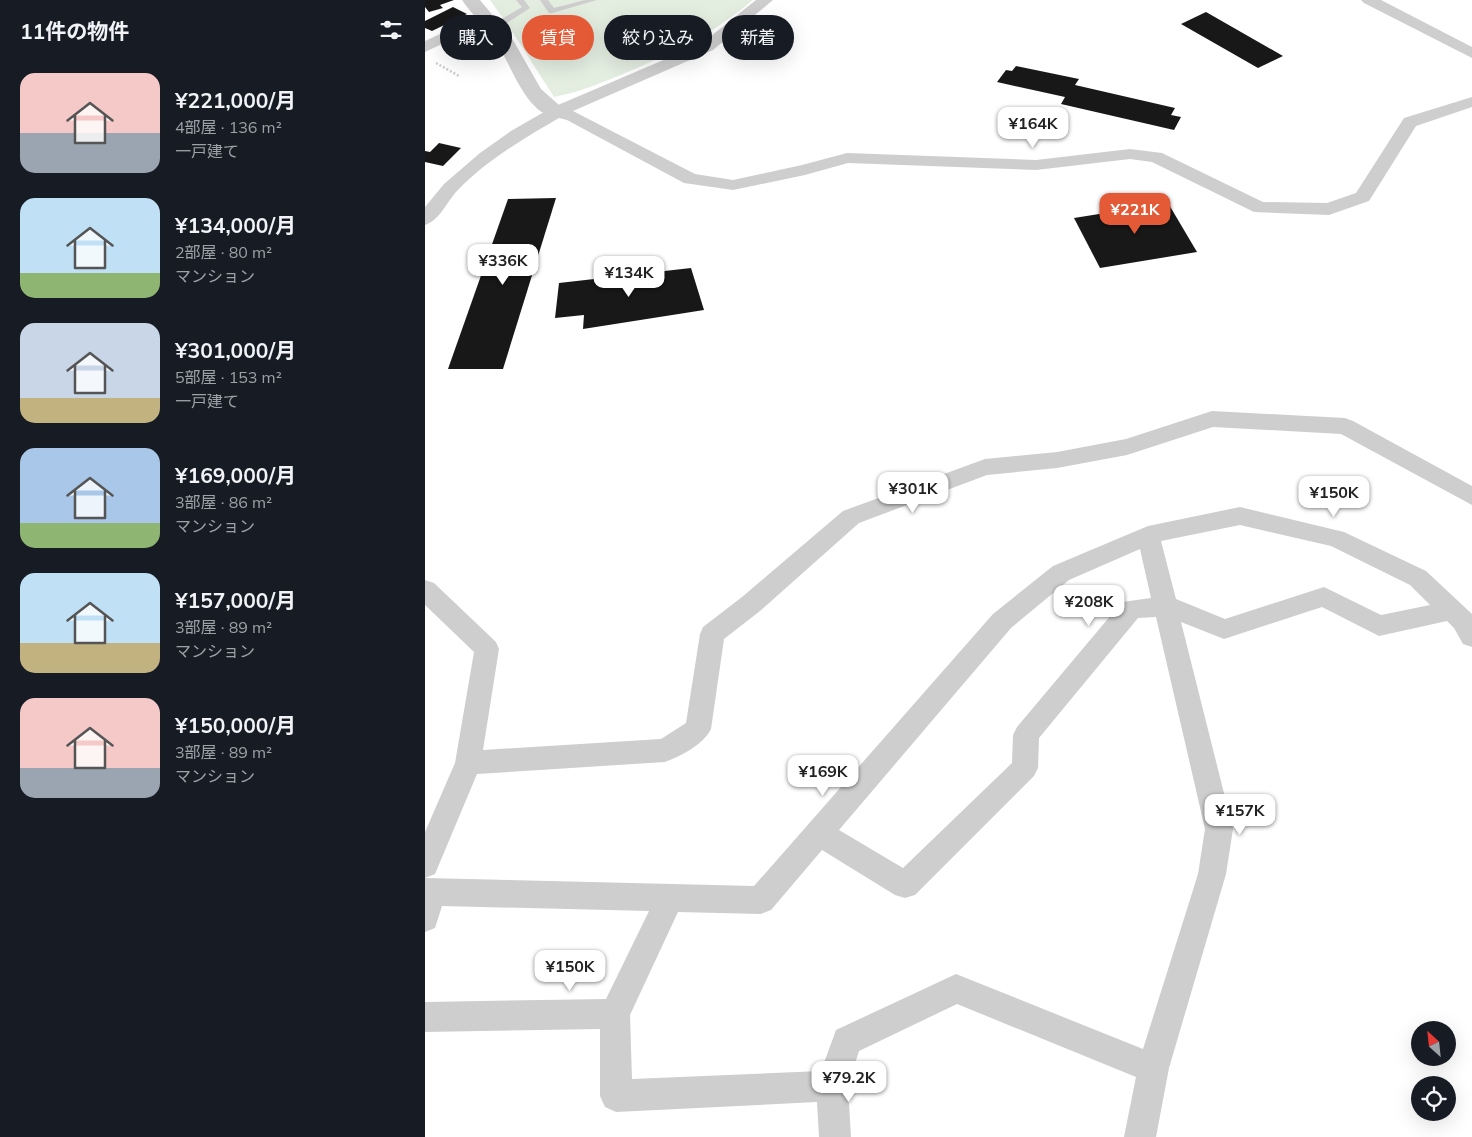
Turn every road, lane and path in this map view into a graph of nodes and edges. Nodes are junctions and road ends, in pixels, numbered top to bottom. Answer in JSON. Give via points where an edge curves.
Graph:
{"nodes":[{"id":1,"x":471,"y":0,"type":"edge"},
{"id":2,"x":520,"y":0,"type":"edge"},
{"id":3,"x":544,"y":0,"type":"edge"},
{"id":4,"x":593,"y":0,"type":"edge"},
{"id":5,"x":765,"y":0,"type":"edge"},
{"id":6,"x":1369,"y":0,"type":"edge"},
{"id":7,"x":483,"y":15,"type":"edge"},
{"id":8,"x":509,"y":15,"type":"edge"},
{"id":9,"x":440,"y":41,"type":"edge"},
{"id":10,"x":425,"y":47,"type":"edge"},
{"id":11,"x":1472,"y":53,"type":"edge"},
{"id":12,"x":512,"y":54,"type":"edge"},
{"id":13,"x":434,"y":62,"type":"dead end"},
{"id":14,"x":459,"y":76,"type":"dead end"},
{"id":15,"x":1472,"y":102,"type":"edge"},
{"id":16,"x":557,"y":112,"type":"junction"},
{"id":17,"x":425,"y":219,"type":"edge"},
{"id":18,"x":1472,"y":496,"type":"edge"},
{"id":19,"x":1148,"y":535,"type":"junction"},
{"id":20,"x":425,"y":590,"type":"edge"},
{"id":21,"x":1167,"y":606,"type":"junction"},
{"id":22,"x":1464,"y":620,"type":"edge"},
{"id":23,"x":468,"y":763,"type":"junction"},
{"id":24,"x":819,"y":833,"type":"junction"},
{"id":25,"x":425,"y":865,"type":"edge"},
{"id":26,"x":670,"y":898,"type":"junction"},
{"id":27,"x":427,"y":901,"type":"edge"},
{"id":28,"x":615,"y":1014,"type":"junction"},
{"id":29,"x":425,"y":1017,"type":"edge"},
{"id":30,"x":1153,"y":1068,"type":"junction"},
{"id":31,"x":832,"y":1086,"type":"junction"},
{"id":32,"x":835,"y":1137,"type":"edge"},
{"id":33,"x":1140,"y":1137,"type":"edge"}],
"edges":[{"from":1,"to":7,"type":"street"},
{"from":2,"to":8,"type":"lane","via":[[526,8]]},
{"from":3,"to":4,"type":"lane","via":[[552,11]]},
{"from":5,"to":16,"type":"street","via":[[707,47]]},
{"from":6,"to":11,"type":"street"},
{"from":9,"to":10,"type":"street"},
{"from":12,"to":16,"type":"street","via":[[535,96],[545,107]]},
{"from":13,"to":14,"type":"path"},
{"from":15,"to":16,"type":"street","via":[[1411,122],[1363,197],[1329,209],[1260,208],[1156,157],[1130,154],[1036,165],[847,158],[733,185],[690,179],[573,116]]},
{"from":16,"to":17,"type":"street","via":[[486,157],[450,188]]},
{"from":18,"to":23,"type":"street","via":[[1345,426],[1212,419],[1127,447],[1057,460],[985,467],[851,517],[712,634],[698,729],[665,750]]},
{"from":19,"to":21,"type":"street"},
{"from":19,"to":22,"type":"street","via":[[1240,516],[1336,538],[1418,578]]},
{"from":19,"to":24,"type":"street","via":[[1061,573],[1002,620]]},
{"from":20,"to":23,"type":"street","via":[[487,649]]},
{"from":21,"to":22,"type":"street","via":[[1224,629],[1324,597],[1379,626]]},
{"from":21,"to":24,"type":"street","via":[[1131,609],[1026,735],[1025,768],[905,885]]},
{"from":21,"to":30,"type":"street","via":[[1219,829],[1212,874]]},
{"from":23,"to":25,"type":"street"},
{"from":24,"to":26,"type":"street","via":[[761,900]]},
{"from":26,"to":27,"type":"street"},
{"from":26,"to":28,"type":"street"},
{"from":28,"to":29,"type":"street"},
{"from":28,"to":31,"type":"street","via":[[616,1096]]},
{"from":30,"to":31,"type":"street","via":[[956,989],[847,1041]]},
{"from":30,"to":33,"type":"street"},
{"from":31,"to":32,"type":"street"}]}
